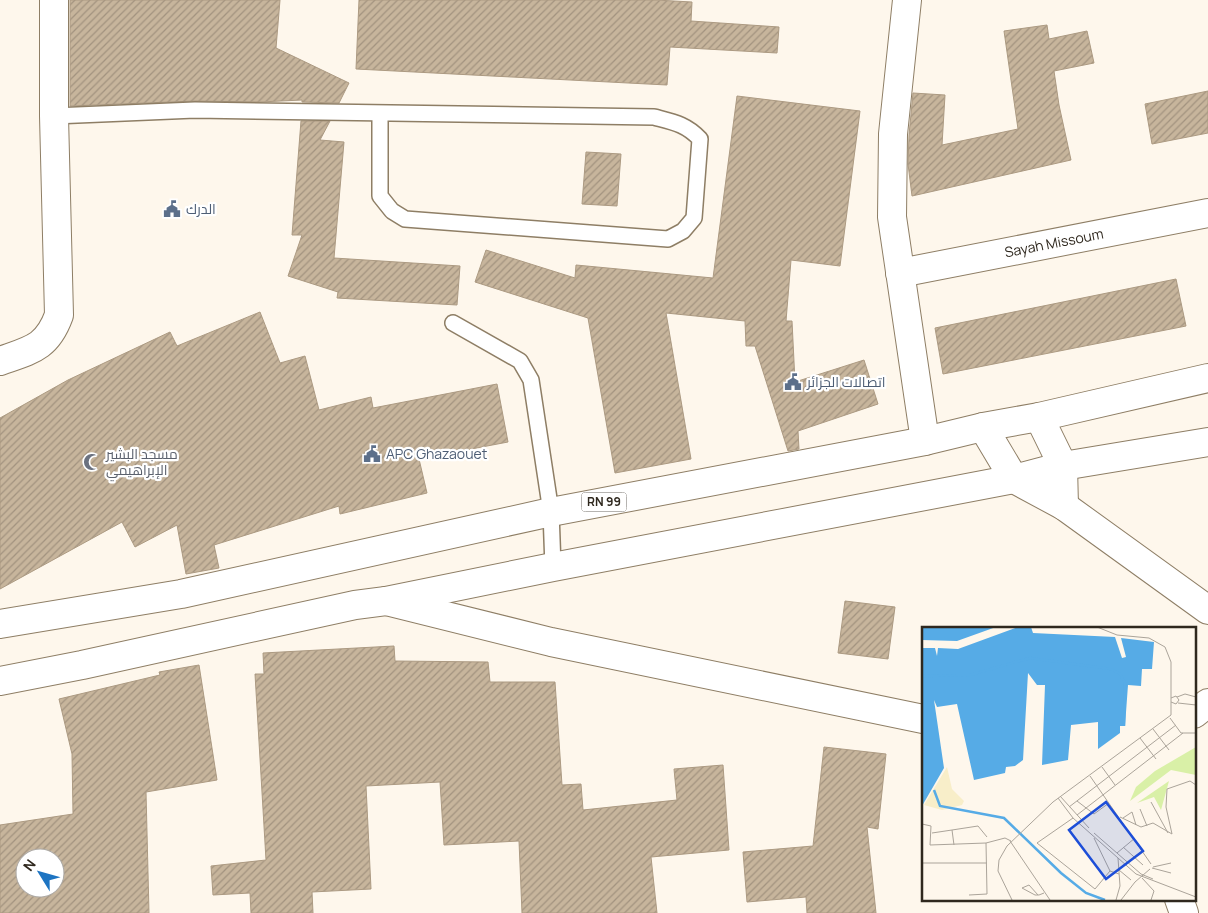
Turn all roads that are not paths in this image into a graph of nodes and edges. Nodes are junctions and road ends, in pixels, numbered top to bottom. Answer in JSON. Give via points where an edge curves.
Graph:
{"nodes":[{"id":1,"x":54,"y":0,"type":"edge"},
{"id":2,"x":908,"y":0,"type":"edge"},
{"id":3,"x":380,"y":113,"type":"junction"},
{"id":4,"x":54,"y":116,"type":"junction"},
{"id":5,"x":1208,"y":212,"type":"edge"},
{"id":6,"x":900,"y":273,"type":"junction"},
{"id":7,"x":453,"y":323,"type":"dead end"},
{"id":8,"x":0,"y":361,"type":"edge"},
{"id":9,"x":1208,"y":378,"type":"edge"},
{"id":10,"x":1039,"y":417,"type":"junction"},
{"id":11,"x":984,"y":427,"type":"junction"},
{"id":12,"x":925,"y":441,"type":"junction"},
{"id":13,"x":1208,"y":442,"type":"edge"},
{"id":14,"x":1063,"y":466,"type":"junction"},
{"id":15,"x":1014,"y":479,"type":"junction"},
{"id":16,"x":1064,"y":506,"type":"junction"},
{"id":17,"x":551,"y":512,"type":"junction"},
{"id":18,"x":553,"y":567,"type":"junction"},
{"id":19,"x":386,"y":601,"type":"junction"},
{"id":20,"x":1205,"y":606,"type":"edge"},
{"id":21,"x":0,"y":624,"type":"edge"},
{"id":22,"x":0,"y":681,"type":"edge"},
{"id":23,"x":1208,"y":703,"type":"edge"},
{"id":24,"x":1196,"y":712,"type":"edge"},
{"id":25,"x":922,"y":719,"type":"edge"},
{"id":26,"x":1179,"y":900,"type":"edge"},
{"id":27,"x":1184,"y":913,"type":"edge"}],
"edges":[{"from":1,"to":4,"type":"main road"},
{"from":2,"to":6,"type":"main road","via":[[893,134],[892,217]]},
{"from":3,"to":3,"type":"lane","via":[[654,117],[679,124],[700,139],[694,218],[684,231],[668,239],[405,219],[392,211],[380,196]]},
{"from":3,"to":4,"type":"lane","via":[[195,110]]},
{"from":4,"to":8,"type":"main road","via":[[59,314],[48,337],[39,345]]},
{"from":5,"to":6,"type":"main road","name":"Sayah Missoum"},
{"from":6,"to":12,"type":"main road"},
{"from":7,"to":17,"type":"lane","via":[[520,361],[531,380]]},
{"from":9,"to":10,"type":"main road","number":"RN 99"},
{"from":10,"to":11,"type":"main road","number":"RN 99"},
{"from":10,"to":14,"type":"main road"},
{"from":11,"to":12,"type":"main road","number":"RN 99"},
{"from":11,"to":15,"type":"main road"},
{"from":12,"to":17,"type":"main road","number":"RN 99"},
{"from":13,"to":14,"type":"main road"},
{"from":14,"to":15,"type":"main road"},
{"from":14,"to":16,"type":"main road"},
{"from":15,"to":16,"type":"main road"},
{"from":15,"to":18,"type":"main road"},
{"from":16,"to":20,"type":"main road"},
{"from":17,"to":18,"type":"lane"},
{"from":17,"to":21,"type":"main road","number":"RN 99","via":[[181,594]]},
{"from":18,"to":19,"type":"main road"},
{"from":19,"to":22,"type":"main road"},
{"from":19,"to":25,"type":"main road","via":[[551,642]]},
{"from":23,"to":24,"type":"main road"},
{"from":26,"to":27,"type":"main road"}]}
